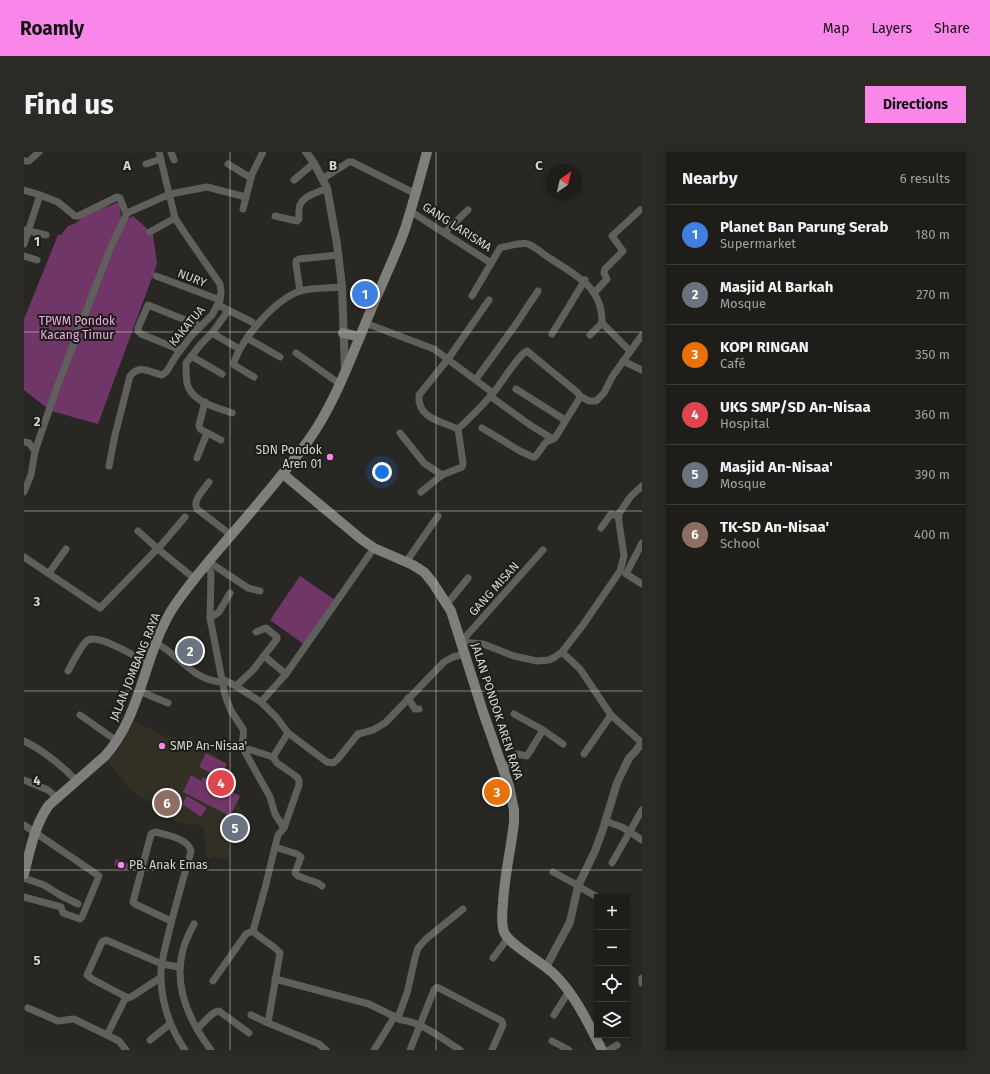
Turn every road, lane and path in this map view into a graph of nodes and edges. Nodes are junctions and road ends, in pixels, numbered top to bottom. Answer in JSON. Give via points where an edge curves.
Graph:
{"nodes":[{"id":1,"x":39,"y":152,"type":"edge"},
{"id":2,"x":171,"y":152,"type":"edge"},
{"id":3,"x":263,"y":152,"type":"edge"},
{"id":4,"x":306,"y":152,"type":"edge"},
{"id":5,"x":426,"y":152,"type":"edge"},
{"id":6,"x":160,"y":156,"type":"edge"},
{"id":7,"x":174,"y":160,"type":"dead end"},
{"id":8,"x":24,"y":161,"type":"edge"},
{"id":9,"x":314,"y":163,"type":"junction"},
{"id":10,"x":146,"y":164,"type":"dead end"},
{"id":11,"x":228,"y":164,"type":"dead end"},
{"id":12,"x":251,"y":178,"type":"junction"},
{"id":13,"x":322,"y":179,"type":"junction"},
{"id":14,"x":294,"y":180,"type":"dead end"},
{"id":15,"x":327,"y":188,"type":"junction"},
{"id":16,"x":24,"y":190,"type":"edge"},
{"id":17,"x":170,"y":194,"type":"junction"},
{"id":18,"x":416,"y":194,"type":"junction"},
{"id":19,"x":40,"y":195,"type":"junction"},
{"id":20,"x":246,"y":197,"type":"junction"},
{"id":21,"x":243,"y":209,"type":"dead end"},
{"id":22,"x":468,"y":210,"type":"dead end"},
{"id":23,"x":640,"y":210,"type":"dead end"},
{"id":24,"x":410,"y":211,"type":"junction"},
{"id":25,"x":127,"y":213,"type":"junction"},
{"id":26,"x":274,"y":216,"type":"dead end"},
{"id":27,"x":175,"y":218,"type":"junction"},
{"id":28,"x":26,"y":230,"type":"edge"},
{"id":29,"x":150,"y":232,"type":"dead end"},
{"id":30,"x":445,"y":232,"type":"junction"},
{"id":31,"x":46,"y":235,"type":"dead end"},
{"id":32,"x":24,"y":244,"type":"edge"},
{"id":33,"x":339,"y":255,"type":"junction"},
{"id":34,"x":24,"y":256,"type":"edge"},
{"id":35,"x":37,"y":260,"type":"dead end"},
{"id":36,"x":491,"y":263,"type":"junction"},
{"id":37,"x":156,"y":276,"type":"dead end"},
{"id":38,"x":585,"y":280,"type":"junction"},
{"id":39,"x":342,"y":287,"type":"junction"},
{"id":40,"x":300,"y":291,"type":"junction"},
{"id":41,"x":538,"y":291,"type":"dead end"},
{"id":42,"x":594,"y":293,"type":"junction"},
{"id":43,"x":472,"y":296,"type":"dead end"},
{"id":44,"x":489,"y":300,"type":"dead end"},
{"id":45,"x":222,"y":306,"type":"junction"},
{"id":46,"x":252,"y":322,"type":"dead end"},
{"id":47,"x":365,"y":323,"type":"junction"},
{"id":48,"x":602,"y":323,"type":"junction"},
{"id":49,"x":200,"y":326,"type":"junction"},
{"id":50,"x":212,"y":333,"type":"junction"},
{"id":51,"x":343,"y":333,"type":"junction"},
{"id":52,"x":552,"y":334,"type":"dead end"},
{"id":53,"x":642,"y":335,"type":"edge"},
{"id":54,"x":590,"y":336,"type":"dead end"},
{"id":55,"x":360,"y":337,"type":"junction"},
{"id":56,"x":247,"y":338,"type":"junction"},
{"id":57,"x":236,"y":347,"type":"dead end"},
{"id":58,"x":630,"y":351,"type":"junction"},
{"id":59,"x":296,"y":353,"type":"dead end"},
{"id":60,"x":190,"y":356,"type":"junction"},
{"id":61,"x":280,"y":357,"type":"dead end"},
{"id":62,"x":181,"y":358,"type":"junction"},
{"id":63,"x":448,"y":359,"type":"junction"},
{"id":64,"x":623,"y":361,"type":"junction"},
{"id":65,"x":642,"y":370,"type":"edge"},
{"id":66,"x":222,"y":374,"type":"dead end"},
{"id":67,"x":345,"y":374,"type":"junction"},
{"id":68,"x":254,"y":377,"type":"dead end"},
{"id":69,"x":476,"y":379,"type":"junction"},
{"id":70,"x":340,"y":384,"type":"junction"},
{"id":71,"x":516,"y":389,"type":"dead end"},
{"id":72,"x":492,"y":394,"type":"junction"},
{"id":73,"x":580,"y":396,"type":"junction"},
{"id":74,"x":204,"y":402,"type":"junction"},
{"id":75,"x":232,"y":413,"type":"dead end"},
{"id":76,"x":565,"y":420,"type":"junction"},
{"id":77,"x":482,"y":428,"type":"dead end"},
{"id":78,"x":458,"y":429,"type":"junction"},
{"id":79,"x":207,"y":433,"type":"junction"},
{"id":80,"x":400,"y":433,"type":"dead end"},
{"id":81,"x":553,"y":439,"type":"junction"},
{"id":82,"x":221,"y":440,"type":"dead end"},
{"id":83,"x":24,"y":442,"type":"edge"},
{"id":84,"x":35,"y":451,"type":"junction"},
{"id":85,"x":197,"y":458,"type":"dead end"},
{"id":86,"x":109,"y":466,"type":"dead end"},
{"id":87,"x":283,"y":474,"type":"junction"},
{"id":88,"x":442,"y":475,"type":"junction"},
{"id":89,"x":209,"y":482,"type":"dead end"},
{"id":90,"x":642,"y":486,"type":"edge"},
{"id":91,"x":24,"y":492,"type":"edge"},
{"id":92,"x":421,"y":492,"type":"dead end"},
{"id":93,"x":438,"y":516,"type":"dead end"},
{"id":94,"x":185,"y":517,"type":"dead end"},
{"id":95,"x":618,"y":517,"type":"junction"},
{"id":96,"x":601,"y":528,"type":"dead end"},
{"id":97,"x":138,"y":531,"type":"dead end"},
{"id":98,"x":231,"y":535,"type":"junction"},
{"id":99,"x":641,"y":546,"type":"edge"},
{"id":100,"x":374,"y":548,"type":"junction"},
{"id":101,"x":66,"y":549,"type":"dead end"},
{"id":102,"x":158,"y":549,"type":"junction"},
{"id":103,"x":544,"y":550,"type":"dead end"},
{"id":104,"x":24,"y":557,"type":"edge"},
{"id":105,"x":406,"y":562,"type":"junction"},
{"id":106,"x":207,"y":564,"type":"junction"},
{"id":107,"x":49,"y":573,"type":"junction"},
{"id":108,"x":468,"y":578,"type":"dead end"},
{"id":109,"x":195,"y":579,"type":"junction"},
{"id":110,"x":642,"y":584,"type":"edge"},
{"id":111,"x":260,"y":591,"type":"dead end"},
{"id":112,"x":230,"y":593,"type":"dead end"},
{"id":113,"x":447,"y":604,"type":"junction"},
{"id":114,"x":210,"y":618,"type":"junction"},
{"id":115,"x":256,"y":632,"type":"dead end"},
{"id":116,"x":461,"y":642,"type":"junction"},
{"id":117,"x":156,"y":643,"type":"junction"},
{"id":118,"x":562,"y":652,"type":"junction"},
{"id":119,"x":465,"y":654,"type":"junction"},
{"id":120,"x":264,"y":656,"type":"junction"},
{"id":121,"x":149,"y":664,"type":"junction"},
{"id":122,"x":68,"y":671,"type":"dead end"},
{"id":123,"x":286,"y":674,"type":"junction"},
{"id":124,"x":222,"y":680,"type":"junction"},
{"id":125,"x":236,"y":686,"type":"junction"},
{"id":126,"x":139,"y":691,"type":"junction"},
{"id":127,"x":408,"y":698,"type":"junction"},
{"id":128,"x":261,"y":702,"type":"junction"},
{"id":129,"x":168,"y":703,"type":"dead end"},
{"id":130,"x":418,"y":709,"type":"dead end"},
{"id":131,"x":514,"y":714,"type":"dead end"},
{"id":132,"x":80,"y":715,"type":"dead end"},
{"id":133,"x":611,"y":715,"type":"junction"},
{"id":134,"x":543,"y":730,"type":"junction"},
{"id":135,"x":288,"y":733,"type":"junction"},
{"id":136,"x":24,"y":741,"type":"edge"},
{"id":137,"x":117,"y":741,"type":"junction"},
{"id":138,"x":642,"y":743,"type":"edge"},
{"id":139,"x":563,"y":744,"type":"dead end"},
{"id":140,"x":245,"y":750,"type":"junction"},
{"id":141,"x":639,"y":752,"type":"edge"},
{"id":142,"x":584,"y":754,"type":"dead end"},
{"id":143,"x":273,"y":757,"type":"junction"},
{"id":144,"x":504,"y":770,"type":"junction"},
{"id":145,"x":24,"y":780,"type":"edge"},
{"id":146,"x":77,"y":781,"type":"junction"},
{"id":147,"x":57,"y":798,"type":"junction"},
{"id":148,"x":642,"y":810,"type":"edge"},
{"id":149,"x":605,"y":821,"type":"junction"},
{"id":150,"x":24,"y":825,"type":"edge"},
{"id":151,"x":284,"y":828,"type":"junction"},
{"id":152,"x":36,"y":832,"type":"junction"},
{"id":153,"x":630,"y":832,"type":"junction"},
{"id":154,"x":642,"y":840,"type":"edge"},
{"id":155,"x":274,"y":846,"type":"junction"},
{"id":156,"x":612,"y":863,"type":"dead end"},
{"id":157,"x":25,"y":868,"type":"edge"},
{"id":158,"x":553,"y":872,"type":"dead end"},
{"id":159,"x":322,"y":886,"type":"dead end"},
{"id":160,"x":578,"y":886,"type":"junction"},
{"id":161,"x":53,"y":891,"type":"junction"},
{"id":162,"x":594,"y":895,"type":"edge"},
{"id":163,"x":24,"y":897,"type":"edge"},
{"id":164,"x":50,"y":904,"type":"junction"},
{"id":165,"x":78,"y":904,"type":"dead end"},
{"id":166,"x":463,"y":909,"type":"dead end"},
{"id":167,"x":172,"y":921,"type":"junction"},
{"id":168,"x":194,"y":924,"type":"dead end"},
{"id":169,"x":253,"y":931,"type":"junction"},
{"id":170,"x":508,"y":938,"type":"junction"},
{"id":171,"x":493,"y":958,"type":"dead end"},
{"id":172,"x":162,"y":964,"type":"junction"},
{"id":173,"x":179,"y":967,"type":"junction"},
{"id":174,"x":546,"y":967,"type":"junction"},
{"id":175,"x":160,"y":978,"type":"junction"},
{"id":176,"x":642,"y":978,"type":"edge"},
{"id":177,"x":275,"y":979,"type":"junction"},
{"id":178,"x":213,"y":981,"type":"dead end"},
{"id":179,"x":642,"y":983,"type":"edge"},
{"id":180,"x":569,"y":990,"type":"junction"},
{"id":181,"x":126,"y":997,"type":"junction"},
{"id":182,"x":28,"y":1008,"type":"dead end"},
{"id":183,"x":251,"y":1015,"type":"dead end"},
{"id":184,"x":554,"y":1016,"type":"dead end"},
{"id":185,"x":396,"y":1017,"type":"junction"},
{"id":186,"x":268,"y":1023,"type":"junction"},
{"id":187,"x":170,"y":1024,"type":"junction"},
{"id":188,"x":420,"y":1025,"type":"junction"},
{"id":189,"x":196,"y":1029,"type":"junction"},
{"id":190,"x":594,"y":1031,"type":"edge"},
{"id":191,"x":248,"y":1033,"type":"dead end"},
{"id":192,"x":108,"y":1035,"type":"junction"},
{"id":193,"x":598,"y":1038,"type":"edge"},
{"id":194,"x":150,"y":1040,"type":"dead end"},
{"id":195,"x":552,"y":1041,"type":"dead end"},
{"id":196,"x":617,"y":1045,"type":"dead end"},
{"id":197,"x":456,"y":1049,"type":"edge"},
{"id":198,"x":126,"y":1050,"type":"edge"},
{"id":199,"x":185,"y":1050,"type":"edge"},
{"id":200,"x":212,"y":1050,"type":"edge"},
{"id":201,"x":326,"y":1050,"type":"edge"},
{"id":202,"x":374,"y":1050,"type":"edge"},
{"id":203,"x":410,"y":1050,"type":"edge"},
{"id":204,"x":492,"y":1050,"type":"edge"},
{"id":205,"x":569,"y":1050,"type":"edge"},
{"id":206,"x":602,"y":1050,"type":"edge"},
{"id":207,"x":610,"y":1050,"type":"edge"}],
"edges":[{"from":1,"to":8,"type":"street","via":[[30,161]]},
{"from":2,"to":7,"type":"street"},
{"from":3,"to":12,"type":"street"},
{"from":4,"to":9,"type":"street"},
{"from":5,"to":18,"type":"main road","name":"JALAN JOMBANG RAYA"},
{"from":6,"to":10,"type":"street"},
{"from":6,"to":17,"type":"street","name":"KAKATUA"},
{"from":9,"to":13,"type":"street"},
{"from":9,"to":14,"type":"street"},
{"from":11,"to":12,"type":"street"},
{"from":12,"to":20,"type":"street"},
{"from":13,"to":15,"type":"street"},
{"from":13,"to":18,"type":"street","via":[[352,162]]},
{"from":15,"to":26,"type":"street","via":[[302,201],[297,221]]},
{"from":15,"to":33,"type":"street"},
{"from":16,"to":19,"type":"street"},
{"from":17,"to":20,"type":"street","via":[[207,187]]},
{"from":17,"to":25,"type":"street"},
{"from":17,"to":27,"type":"street","name":"KAKATUA"},
{"from":18,"to":24,"type":"main road","name":"JALAN JOMBANG RAYA"},
{"from":19,"to":25,"type":"street","via":[[58,202],[76,216],[119,197]]},
{"from":19,"to":28,"type":"street"},
{"from":20,"to":21,"type":"street"},
{"from":22,"to":30,"type":"street"},
{"from":23,"to":42,"type":"street","via":[[612,236],[623,250],[605,269],[607,279]]},
{"from":24,"to":30,"type":"street","name":"GANG LARISMA"},
{"from":24,"to":47,"type":"main road","name":"JALAN JOMBANG RAYA"},
{"from":25,"to":84,"type":"street","via":[[110,249]]},
{"from":27,"to":29,"type":"street"},
{"from":27,"to":45,"type":"street","name":"KAKATUA","via":[[220,284]]},
{"from":28,"to":31,"type":"street"},
{"from":28,"to":32,"type":"street"},
{"from":30,"to":36,"type":"street","name":"GANG LARISMA"},
{"from":33,"to":39,"type":"street"},
{"from":33,"to":40,"type":"street","via":[[298,259],[296,264]]},
{"from":34,"to":35,"type":"street"},
{"from":36,"to":38,"type":"street","via":[[500,248],[526,244]]},
{"from":36,"to":43,"type":"street"},
{"from":37,"to":45,"type":"street","name":"NURY"},
{"from":38,"to":42,"type":"street"},
{"from":38,"to":52,"type":"street"},
{"from":39,"to":40,"type":"street"},
{"from":39,"to":51,"type":"street"},
{"from":40,"to":56,"type":"street","via":[[261,319]]},
{"from":41,"to":69,"type":"street"},
{"from":42,"to":48,"type":"street"},
{"from":44,"to":63,"type":"street"},
{"from":45,"to":46,"type":"street","name":"NURY"},
{"from":45,"to":49,"type":"street","name":"KAKATUA"},
{"from":45,"to":50,"type":"street"},
{"from":47,"to":55,"type":"main road","name":"JALAN JOMBANG RAYA"},
{"from":47,"to":63,"type":"street","via":[[429,346]]},
{"from":48,"to":54,"type":"street"},
{"from":48,"to":58,"type":"street"},
{"from":49,"to":62,"type":"street","name":"KAKATUA"},
{"from":49,"to":62,"type":"street","via":[[148,305],[138,331],[173,346]]},
{"from":50,"to":57,"type":"street"},
{"from":50,"to":60,"type":"street"},
{"from":51,"to":55,"type":"main road"},
{"from":51,"to":67,"type":"street"},
{"from":53,"to":58,"type":"street"},
{"from":55,"to":67,"type":"main road","name":"JALAN JOMBANG RAYA"},
{"from":56,"to":61,"type":"street"},
{"from":56,"to":68,"type":"street","via":[[234,365]]},
{"from":58,"to":64,"type":"street"},
{"from":59,"to":70,"type":"street"},
{"from":60,"to":62,"type":"street"},
{"from":60,"to":66,"type":"street"},
{"from":62,"to":74,"type":"street","via":[[190,391]]},
{"from":62,"to":86,"type":"street","name":"KAKATUA","via":[[164,374],[142,369],[130,376]]},
{"from":63,"to":69,"type":"street"},
{"from":63,"to":78,"type":"street","via":[[419,395],[420,409],[427,416]]},
{"from":64,"to":65,"type":"street"},
{"from":64,"to":73,"type":"street","via":[[596,401],[589,401]]},
{"from":67,"to":70,"type":"main road","name":"JALAN JOMBANG RAYA"},
{"from":69,"to":72,"type":"street"},
{"from":70,"to":87,"type":"main road","name":"JALAN JOMBANG RAYA","via":[[310,439]]},
{"from":71,"to":76,"type":"street"},
{"from":72,"to":73,"type":"street","via":[[527,351]]},
{"from":72,"to":78,"type":"street"},
{"from":72,"to":81,"type":"street","via":[[530,425]]},
{"from":73,"to":76,"type":"street"},
{"from":74,"to":75,"type":"street"},
{"from":74,"to":79,"type":"street","via":[[199,424],[200,429]]},
{"from":76,"to":81,"type":"street"},
{"from":77,"to":81,"type":"street","via":[[533,457],[546,442]]},
{"from":78,"to":88,"type":"street","via":[[462,468]]},
{"from":79,"to":82,"type":"street"},
{"from":79,"to":85,"type":"street"},
{"from":80,"to":88,"type":"street","via":[[424,463]]},
{"from":83,"to":84,"type":"street","via":[[29,443]]},
{"from":84,"to":91,"type":"street","via":[[31,475]]},
{"from":87,"to":98,"type":"main road","name":"JALAN JOMBANG RAYA"},
{"from":87,"to":100,"type":"main road","name":"JALAN PONDOK AREN RAYA"},
{"from":88,"to":92,"type":"street"},
{"from":89,"to":98,"type":"street","via":[[195,506]]},
{"from":90,"to":95,"type":"street","via":[[626,502]]},
{"from":93,"to":105,"type":"street"},
{"from":94,"to":102,"type":"street"},
{"from":95,"to":96,"type":"street","via":[[611,514]]},
{"from":95,"to":118,"type":"street","via":[[624,556],[620,571]]},
{"from":97,"to":102,"type":"street"},
{"from":98,"to":106,"type":"main road","name":"JALAN JOMBANG RAYA"},
{"from":99,"to":110,"type":"street","via":[[626,574]]},
{"from":100,"to":105,"type":"main road","name":"JALAN PONDOK AREN RAYA"},
{"from":100,"to":123,"type":"street"},
{"from":101,"to":107,"type":"street"},
{"from":102,"to":107,"type":"street","via":[[100,608]]},
{"from":102,"to":109,"type":"street"},
{"from":103,"to":116,"type":"street","name":"GANG MISAN"},
{"from":104,"to":107,"type":"street"},
{"from":105,"to":113,"type":"main road","name":"JALAN PONDOK AREN RAYA","via":[[424,572]]},
{"from":106,"to":109,"type":"main road","name":"JALAN JOMBANG RAYA"},
{"from":106,"to":111,"type":"street","via":[[248,588]]},
{"from":106,"to":114,"type":"street","via":[[212,574]]},
{"from":108,"to":113,"type":"street"},
{"from":109,"to":117,"type":"main road","name":"JALAN JOMBANG RAYA","via":[[171,611]]},
{"from":112,"to":114,"type":"street","via":[[219,612]]},
{"from":113,"to":116,"type":"main road","name":"JALAN PONDOK AREN RAYA"},
{"from":114,"to":124,"type":"street"},
{"from":115,"to":120,"type":"street","via":[[266,628],[277,637]]},
{"from":116,"to":118,"type":"street","via":[[483,644],[514,656],[537,661],[549,660]]},
{"from":116,"to":119,"type":"main road","name":"JALAN PONDOK AREN RAYA"},
{"from":117,"to":121,"type":"main road","name":"JALAN JOMBANG RAYA"},
{"from":117,"to":124,"type":"street","via":[[199,676],[215,682]]},
{"from":118,"to":133,"type":"street","via":[[580,669]]},
{"from":119,"to":127,"type":"street","via":[[444,662]]},
{"from":119,"to":144,"type":"main road","name":"JALAN PONDOK AREN RAYA"},
{"from":120,"to":123,"type":"street"},
{"from":120,"to":125,"type":"street"},
{"from":121,"to":122,"type":"street","via":[[94,639],[84,644]]},
{"from":121,"to":126,"type":"main road","name":"JALAN JOMBANG RAYA"},
{"from":123,"to":128,"type":"street"},
{"from":124,"to":125,"type":"street"},
{"from":124,"to":140,"type":"street","via":[[231,711],[244,731],[241,743]]},
{"from":125,"to":128,"type":"street"},
{"from":126,"to":129,"type":"street"},
{"from":126,"to":137,"type":"main road","name":"JALAN JOMBANG RAYA"},
{"from":127,"to":130,"type":"street","via":[[415,709]]},
{"from":127,"to":135,"type":"street","via":[[386,723],[358,734],[332,763]]},
{"from":128,"to":135,"type":"street"},
{"from":131,"to":134,"type":"street"},
{"from":132,"to":137,"type":"street"},
{"from":133,"to":138,"type":"street"},
{"from":133,"to":142,"type":"street"},
{"from":134,"to":139,"type":"street"},
{"from":134,"to":144,"type":"street","via":[[527,756],[517,754]]},
{"from":135,"to":143,"type":"street"},
{"from":136,"to":146,"type":"street","via":[[53,758]]},
{"from":137,"to":146,"type":"main road","name":"JALAN JOMBANG RAYA","via":[[106,756]]},
{"from":138,"to":141,"type":"street"},
{"from":140,"to":143,"type":"street"},
{"from":140,"to":151,"type":"street"},
{"from":141,"to":149,"type":"street","via":[[629,758],[617,783]]},
{"from":143,"to":151,"type":"street","via":[[299,780]]},
{"from":144,"to":170,"type":"main road","name":"JALAN PONDOK AREN RAYA","via":[[514,810],[502,915],[504,932]]},
{"from":145,"to":147,"type":"street","via":[[48,790]]},
{"from":146,"to":147,"type":"main road","name":"JALAN JOMBANG RAYA"},
{"from":147,"to":152,"type":"main road","name":"JALAN JOMBANG RAYA","via":[[43,813]]},
{"from":148,"to":153,"type":"street"},
{"from":149,"to":153,"type":"street"},
{"from":149,"to":160,"type":"street","via":[[595,851]]},
{"from":150,"to":152,"type":"street"},
{"from":151,"to":155,"type":"street"},
{"from":152,"to":157,"type":"main road","name":"JALAN JOMBANG RAYA"},
{"from":152,"to":164,"type":"street","via":[[99,876],[82,919],[64,914],[61,907]]},
{"from":153,"to":154,"type":"street"},
{"from":153,"to":156,"type":"street"},
{"from":155,"to":159,"type":"street","via":[[301,857],[295,874]]},
{"from":155,"to":169,"type":"street"},
{"from":157,"to":161,"type":"street"},
{"from":158,"to":160,"type":"street"},
{"from":160,"to":162,"type":"street"},
{"from":160,"to":174,"type":"street","via":[[570,922]]},
{"from":161,"to":164,"type":"street"},
{"from":161,"to":165,"type":"street"},
{"from":163,"to":164,"type":"street"},
{"from":166,"to":185,"type":"street","via":[[418,948],[407,993]]},
{"from":167,"to":167,"type":"street","via":[[133,902],[151,834],[155,832],[180,840],[190,847],[191,851]]},
{"from":167,"to":172,"type":"street"},
{"from":168,"to":173,"type":"street","via":[[183,948]]},
{"from":169,"to":177,"type":"street","via":[[280,953]]},
{"from":169,"to":178,"type":"street","via":[[246,934]]},
{"from":170,"to":171,"type":"street"},
{"from":170,"to":174,"type":"main road"},
{"from":172,"to":173,"type":"street"},
{"from":172,"to":175,"type":"street"},
{"from":172,"to":181,"type":"street","via":[[109,941],[102,942],[88,976]]},
{"from":173,"to":189,"type":"street","via":[[184,1000]]},
{"from":174,"to":180,"type":"main road"},
{"from":175,"to":181,"type":"street","via":[[131,998]]},
{"from":175,"to":187,"type":"street"},
{"from":176,"to":179,"type":"street"},
{"from":177,"to":185,"type":"street","via":[[369,1004]]},
{"from":177,"to":186,"type":"street"},
{"from":180,"to":184,"type":"street"},
{"from":180,"to":190,"type":"main road"},
{"from":181,"to":192,"type":"street"},
{"from":182,"to":192,"type":"street","via":[[58,1021],[74,1019]]},
{"from":183,"to":186,"type":"street"},
{"from":185,"to":188,"type":"street"},
{"from":185,"to":202,"type":"street"},
{"from":186,"to":201,"type":"street","via":[[319,1044]]},
{"from":187,"to":194,"type":"street"},
{"from":187,"to":199,"type":"street"},
{"from":188,"to":197,"type":"street"},
{"from":188,"to":203,"type":"street"},
{"from":188,"to":204,"type":"street","via":[[435,988],[439,988],[502,1021],[503,1025]]},
{"from":189,"to":191,"type":"street","via":[[213,1013],[219,1011]]},
{"from":189,"to":200,"type":"street"},
{"from":192,"to":198,"type":"street","via":[[119,1041]]},
{"from":193,"to":206,"type":"main road"},
{"from":195,"to":205,"type":"street"},
{"from":196,"to":207,"type":"street"}]}
